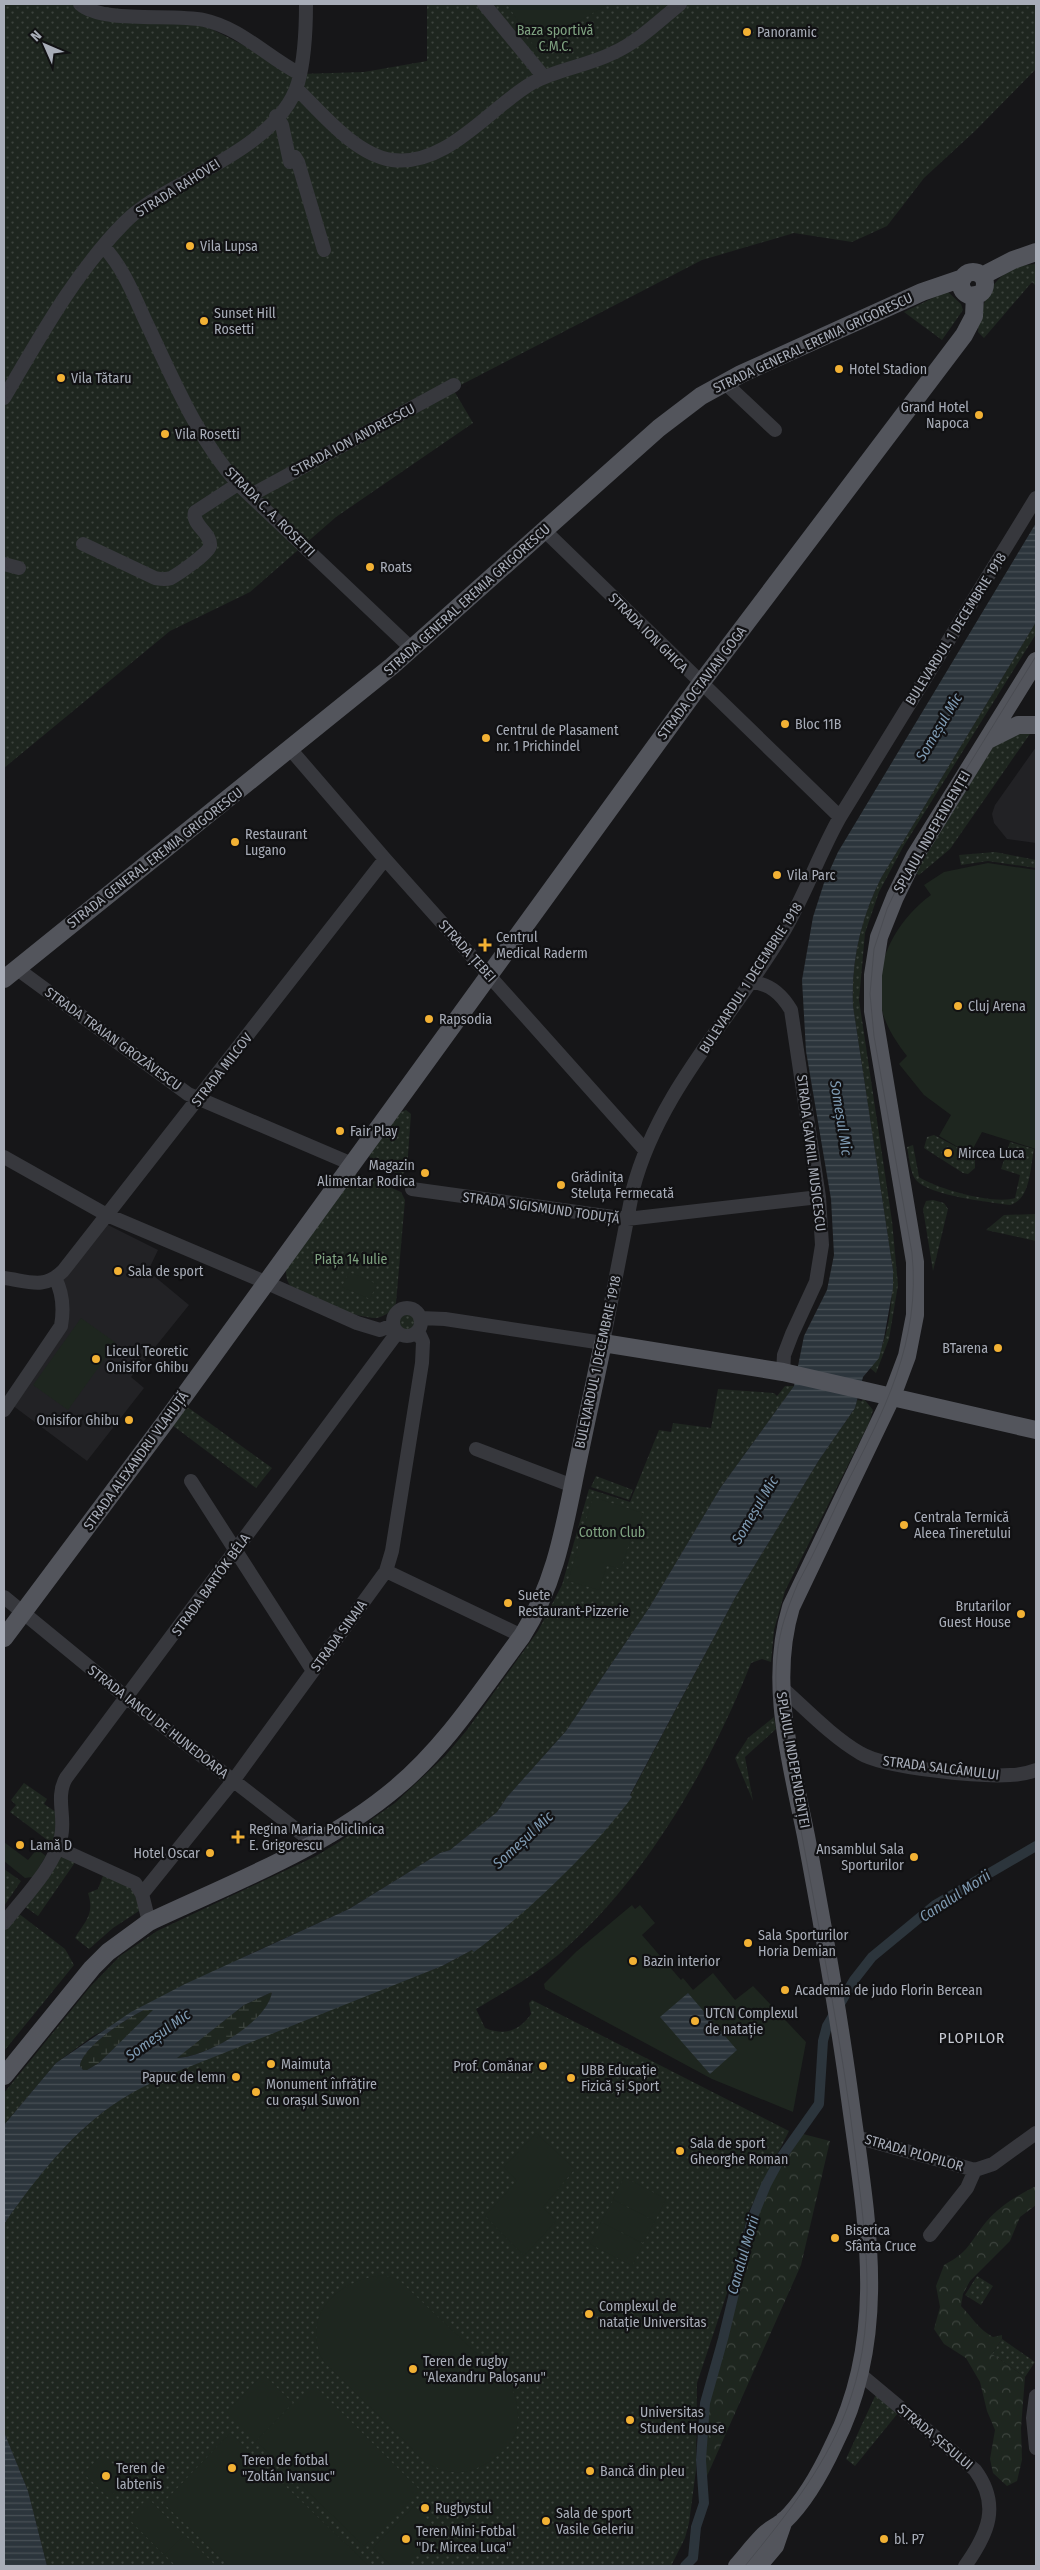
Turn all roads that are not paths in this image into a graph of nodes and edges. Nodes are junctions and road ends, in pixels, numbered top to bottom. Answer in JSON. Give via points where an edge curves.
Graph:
{"nodes":[{"id":1,"x":80,"y":4,"type":"edge"},
{"id":2,"x":306,"y":4,"type":"edge"},
{"id":3,"x":484,"y":4,"type":"edge"},
{"id":4,"x":680,"y":4,"type":"edge"},
{"id":5,"x":300,"y":74,"type":"junction"},
{"id":6,"x":544,"y":77,"type":"junction"},
{"id":7,"x":296,"y":88,"type":"junction"},
{"id":8,"x":276,"y":116,"type":"junction"},
{"id":9,"x":289,"y":155,"type":"junction"},
{"id":10,"x":294,"y":175,"type":"dead end"},
{"id":11,"x":103,"y":246,"type":"junction"},
{"id":12,"x":324,"y":250,"type":"dead end"},
{"id":13,"x":1036,"y":252,"type":"edge"},
{"id":14,"x":982,"y":276,"type":"junction"},
{"id":15,"x":963,"y":278,"type":"junction"},
{"id":16,"x":975,"y":295,"type":"junction"},
{"id":17,"x":724,"y":382,"type":"junction"},
{"id":18,"x":454,"y":385,"type":"dead end"},
{"id":19,"x":4,"y":398,"type":"edge"},
{"id":20,"x":775,"y":430,"type":"dead end"},
{"id":21,"x":238,"y":484,"type":"junction"},
{"id":22,"x":251,"y":495,"type":"junction"},
{"id":23,"x":1036,"y":498,"type":"edge"},
{"id":24,"x":545,"y":531,"type":"junction"},
{"id":25,"x":83,"y":544,"type":"dead end"},
{"id":26,"x":4,"y":564,"type":"edge"},
{"id":27,"x":19,"y":568,"type":"dead end"},
{"id":28,"x":412,"y":649,"type":"junction"},
{"id":29,"x":1036,"y":661,"type":"edge"},
{"id":30,"x":701,"y":683,"type":"junction"},
{"id":31,"x":1003,"y":714,"type":"junction"},
{"id":32,"x":1036,"y":721,"type":"edge"},
{"id":33,"x":1018,"y":725,"type":"junction"},
{"id":34,"x":1036,"y":725,"type":"edge"},
{"id":35,"x":988,"y":740,"type":"junction"},
{"id":36,"x":291,"y":750,"type":"junction"},
{"id":37,"x":840,"y":817,"type":"junction"},
{"id":38,"x":385,"y":859,"type":"junction"},
{"id":39,"x":10,"y":974,"type":"edge"},
{"id":40,"x":489,"y":975,"type":"junction"},
{"id":41,"x":750,"y":982,"type":"junction"},
{"id":42,"x":199,"y":1100,"type":"junction"},
{"id":43,"x":646,"y":1150,"type":"junction"},
{"id":44,"x":4,"y":1157,"type":"edge"},
{"id":45,"x":352,"y":1164,"type":"junction"},
{"id":46,"x":412,"y":1189,"type":"dead end"},
{"id":47,"x":819,"y":1197,"type":"junction"},
{"id":48,"x":106,"y":1215,"type":"junction"},
{"id":49,"x":627,"y":1220,"type":"junction"},
{"id":50,"x":4,"y":1278,"type":"edge"},
{"id":51,"x":55,"y":1278,"type":"junction"},
{"id":52,"x":265,"y":1282,"type":"junction"},
{"id":53,"x":419,"y":1324,"type":"junction"},
{"id":54,"x":395,"y":1329,"type":"junction"},
{"id":55,"x":603,"y":1343,"type":"junction"},
{"id":56,"x":789,"y":1373,"type":"junction"},
{"id":57,"x":892,"y":1396,"type":"junction"},
{"id":58,"x":4,"y":1410,"type":"edge"},
{"id":59,"x":1036,"y":1430,"type":"edge"},
{"id":60,"x":476,"y":1449,"type":"dead end"},
{"id":61,"x":191,"y":1481,"type":"dead end"},
{"id":62,"x":573,"y":1486,"type":"junction"},
{"id":63,"x":237,"y":1550,"type":"junction"},
{"id":64,"x":386,"y":1570,"type":"junction"},
{"id":65,"x":4,"y":1597,"type":"edge"},
{"id":66,"x":22,"y":1613,"type":"junction"},
{"id":67,"x":522,"y":1636,"type":"junction"},
{"id":68,"x":4,"y":1638,"type":"edge"},
{"id":69,"x":313,"y":1671,"type":"junction"},
{"id":70,"x":780,"y":1686,"type":"junction"},
{"id":71,"x":127,"y":1698,"type":"junction"},
{"id":72,"x":1036,"y":1770,"type":"edge"},
{"id":73,"x":233,"y":1781,"type":"junction"},
{"id":74,"x":314,"y":1844,"type":"junction"},
{"id":75,"x":58,"y":1848,"type":"junction"},
{"id":76,"x":142,"y":1894,"type":"junction"},
{"id":77,"x":149,"y":1922,"type":"junction"},
{"id":78,"x":4,"y":1923,"type":"edge"},
{"id":79,"x":4,"y":2076,"type":"edge"},
{"id":80,"x":1036,"y":2133,"type":"edge"},
{"id":81,"x":856,"y":2137,"type":"junction"},
{"id":82,"x":974,"y":2170,"type":"junction"},
{"id":83,"x":930,"y":2235,"type":"dead end"},
{"id":84,"x":860,"y":2374,"type":"junction"},
{"id":85,"x":1036,"y":2396,"type":"edge"},
{"id":86,"x":1036,"y":2448,"type":"edge"},
{"id":87,"x":784,"y":2520,"type":"junction"},
{"id":88,"x":738,"y":2566,"type":"edge"},
{"id":89,"x":758,"y":2566,"type":"edge"},
{"id":90,"x":965,"y":2566,"type":"edge"}],
"edges":[{"from":1,"to":5,"type":"street","via":[[103,13],[206,20],[246,38]]},
{"from":2,"to":5,"type":"street","name":"STRADA RAHOVEI"},
{"from":3,"to":6,"type":"street"},
{"from":4,"to":6,"type":"street","via":[[635,41],[614,53]]},
{"from":5,"to":7,"type":"street","name":"STRADA RAHOVEI"},
{"from":6,"to":7,"type":"street","via":[[441,149],[418,158],[401,160],[379,156],[353,141]]},
{"from":7,"to":8,"type":"street","name":"STRADA RAHOVEI"},
{"from":8,"to":9,"type":"street","via":[[282,125]]},
{"from":8,"to":11,"type":"street","name":"STRADA RAHOVEI","via":[[247,145],[144,206]]},
{"from":9,"to":10,"type":"street"},
{"from":9,"to":12,"type":"street","via":[[298,162]]},
{"from":11,"to":19,"type":"street","name":"STRADA RAHOVEI","via":[[80,276]]},
{"from":11,"to":21,"type":"street","name":"STRADA C. A. ROSETTI","via":[[133,294],[200,431]]},
{"from":13,"to":14,"type":"main road"},
{"from":14,"to":15,"type":"main road","via":[[974,272]]},
{"from":14,"to":16,"type":"main road","via":[[984,287],[980,294]]},
{"from":15,"to":16,"type":"main road","via":[[964,291]]},
{"from":15,"to":17,"type":"main road","name":"STRADA GENERAL EREMIA GRIGORESCU","via":[[891,305]]},
{"from":16,"to":30,"type":"main road","name":"STRADA OCTAVIAN GOGA","via":[[974,316],[964,335]]},
{"from":17,"to":20,"type":"street"},
{"from":17,"to":24,"type":"main road","name":"STRADA GENERAL EREMIA GRIGORESCU","via":[[660,428]]},
{"from":18,"to":22,"type":"street","name":"STRADA ION ANDREESCU"},
{"from":21,"to":22,"type":"street","name":"STRADA C. A. ROSETTI"},
{"from":21,"to":25,"type":"street","via":[[195,512],[195,520],[210,546],[204,555],[171,577],[155,578]]},
{"from":22,"to":28,"type":"street","name":"STRADA C. A. ROSETTI"},
{"from":23,"to":37,"type":"street","name":"BULEVARDUL 1 DECEMBRIE 1918"},
{"from":24,"to":28,"type":"main road","name":"STRADA GENERAL EREMIA GRIGORESCU"},
{"from":24,"to":30,"type":"street","name":"STRADA ION GHICA"},
{"from":26,"to":27,"type":"street"},
{"from":28,"to":36,"type":"main road","name":"STRADA GENERAL EREMIA GRIGORESCU"},
{"from":29,"to":31,"type":"main road","name":"SPLAIUL INDEPENDENȚEI"},
{"from":30,"to":37,"type":"street","name":"STRADA ION GHICA"},
{"from":30,"to":40,"type":"main road","name":"STRADA OCTAVIAN GOGA"},
{"from":31,"to":32,"type":"main road","via":[[1022,712]]},
{"from":31,"to":33,"type":"main road"},
{"from":31,"to":35,"type":"main road","name":"SPLAIUL INDEPENDENȚEI"},
{"from":33,"to":34,"type":"main road"},
{"from":33,"to":35,"type":"main road"},
{"from":35,"to":57,"type":"main road","name":"SPLAIUL INDEPENDENȚEI","via":[[906,874],[886,917],[873,975],[873,1011],[899,1166],[896,1200],[907,1263],[917,1288],[909,1348]]},
{"from":36,"to":38,"type":"street","name":"STRADA ȚEBEI"},
{"from":36,"to":39,"type":"main road","name":"STRADA GENERAL EREMIA GRIGORESCU"},
{"from":37,"to":41,"type":"street","name":"BULEVARDUL 1 DECEMBRIE 1918","via":[[796,911]]},
{"from":38,"to":40,"type":"street","name":"STRADA ȚEBEI"},
{"from":38,"to":42,"type":"street","name":"STRADA MILCOV"},
{"from":39,"to":42,"type":"street","name":"STRADA TRAIAN GROZĂVESCU"},
{"from":40,"to":43,"type":"street","name":"STRADA ȚEBEI"},
{"from":40,"to":45,"type":"main road","name":"STRADA OCTAVIAN GOGA"},
{"from":41,"to":43,"type":"street","name":"BULEVARDUL 1 DECEMBRIE 1918","via":[[662,1115]]},
{"from":41,"to":47,"type":"street","name":"STRADA GAVRIIL MUSICESCU","via":[[773,988],[791,1010]]},
{"from":42,"to":45,"type":"street","name":"STRADA TRAIAN GROZĂVESCU"},
{"from":42,"to":48,"type":"street","name":"STRADA MILCOV"},
{"from":43,"to":49,"type":"street","name":"BULEVARDUL 1 DECEMBRIE 1918","via":[[638,1169]]},
{"from":44,"to":48,"type":"street"},
{"from":45,"to":52,"type":"main road"},
{"from":46,"to":49,"type":"street","name":"STRADA SIGISMUND TODUȚĂ"},
{"from":47,"to":49,"type":"street","name":"STRADA SIGISMUND TODUȚĂ"},
{"from":47,"to":56,"type":"street","name":"STRADA GAVRIIL MUSICESCU","via":[[822,1245],[819,1270],[787,1348]]},
{"from":48,"to":51,"type":"street","name":"STRADA MILCOV"},
{"from":48,"to":52,"type":"street"},
{"from":49,"to":55,"type":"street","name":"BULEVARDUL 1 DECEMBRIE 1918"},
{"from":50,"to":51,"type":"street","via":[[38,1283]]},
{"from":51,"to":58,"type":"street","via":[[61,1289],[61,1326]]},
{"from":52,"to":54,"type":"street","via":[[357,1323],[380,1330]]},
{"from":52,"to":66,"type":"main road","name":"STRADA ALEXANDRU VLAHUȚĂ"},
{"from":53,"to":54,"type":"street","via":[[410,1336]]},
{"from":53,"to":54,"type":"street","via":[[416,1311],[403,1308],[396,1312]]},
{"from":53,"to":55,"type":"street","via":[[444,1319]]},
{"from":53,"to":64,"type":"street","name":"STRADA SINAIA","via":[[423,1342],[422,1363],[392,1551]]},
{"from":54,"to":63,"type":"street","name":"STRADA BARTÓK BÉLA"},
{"from":55,"to":56,"type":"main road"},
{"from":55,"to":62,"type":"main road","name":"BULEVARDUL 1 DECEMBRIE 1918"},
{"from":56,"to":57,"type":"main road"},
{"from":57,"to":59,"type":"main road"},
{"from":57,"to":70,"type":"main road","name":"SPLAIUL INDEPENDENȚEI","via":[[791,1606],[781,1656]]},
{"from":60,"to":62,"type":"street"},
{"from":61,"to":63,"type":"street"},
{"from":62,"to":67,"type":"main road","name":"BULEVARDUL 1 DECEMBRIE 1918","via":[[556,1564],[541,1604]]},
{"from":63,"to":69,"type":"street"},
{"from":63,"to":71,"type":"street","name":"STRADA BARTÓK BÉLA"},
{"from":64,"to":67,"type":"street"},
{"from":64,"to":69,"type":"street","name":"STRADA SINAIA"},
{"from":65,"to":66,"type":"street","name":"STRADA IANCU DE HUNEDOARA"},
{"from":66,"to":68,"type":"main road","name":"STRADA ALEXANDRU VLAHUȚĂ"},
{"from":66,"to":71,"type":"street","name":"STRADA IANCU DE HUNEDOARA"},
{"from":67,"to":74,"type":"main road","name":"BULEVARDUL 1 DECEMBRIE 1918","via":[[424,1762],[375,1804]]},
{"from":69,"to":73,"type":"street","name":"STRADA SINAIA"},
{"from":70,"to":72,"type":"street","name":"STRADA SALCÂMULUI","via":[[853,1748],[875,1760],[999,1775]]},
{"from":70,"to":81,"type":"main road","name":"SPLAIUL INDEPENDENȚEI","via":[[840,2021]]},
{"from":71,"to":73,"type":"street","name":"STRADA IANCU DE HUNEDOARA"},
{"from":71,"to":75,"type":"street","name":"STRADA BARTÓK BÉLA","via":[[62,1785],[60,1801],[64,1816]]},
{"from":73,"to":74,"type":"street","name":"STRADA IANCU DE HUNEDOARA"},
{"from":73,"to":76,"type":"street","name":"STRADA SINAIA"},
{"from":74,"to":77,"type":"main road","name":"BULEVARDUL 1 DECEMBRIE 1918"},
{"from":75,"to":76,"type":"street","via":[[134,1883]]},
{"from":75,"to":78,"type":"street"},
{"from":76,"to":77,"type":"street"},
{"from":77,"to":79,"type":"main road","name":"BULEVARDUL 1 DECEMBRIE 1918","via":[[92,1968]]},
{"from":80,"to":82,"type":"street","name":"STRADA PLOPILOR","via":[[993,2164]]},
{"from":81,"to":82,"type":"street","name":"STRADA PLOPILOR"},
{"from":81,"to":84,"type":"main road","name":"STRADA PLOPILOR","via":[[871,2286],[869,2324]]},
{"from":82,"to":83,"type":"street","via":[[967,2188]]},
{"from":84,"to":87,"type":"main road","name":"STRADA PLOPILOR","via":[[835,2443]]},
{"from":84,"to":90,"type":"street","name":"STRADA ȘESULUI","via":[[975,2470],[984,2482],[990,2510],[986,2528],[979,2547]]},
{"from":85,"to":86,"type":"street","via":[[1033,2418]]},
{"from":87,"to":88,"type":"main road","name":"STRADA PLOPILOR","via":[[765,2534]]},
{"from":87,"to":89,"type":"main road","name":"STRADA PLOPILOR","via":[[777,2542]]}]}
